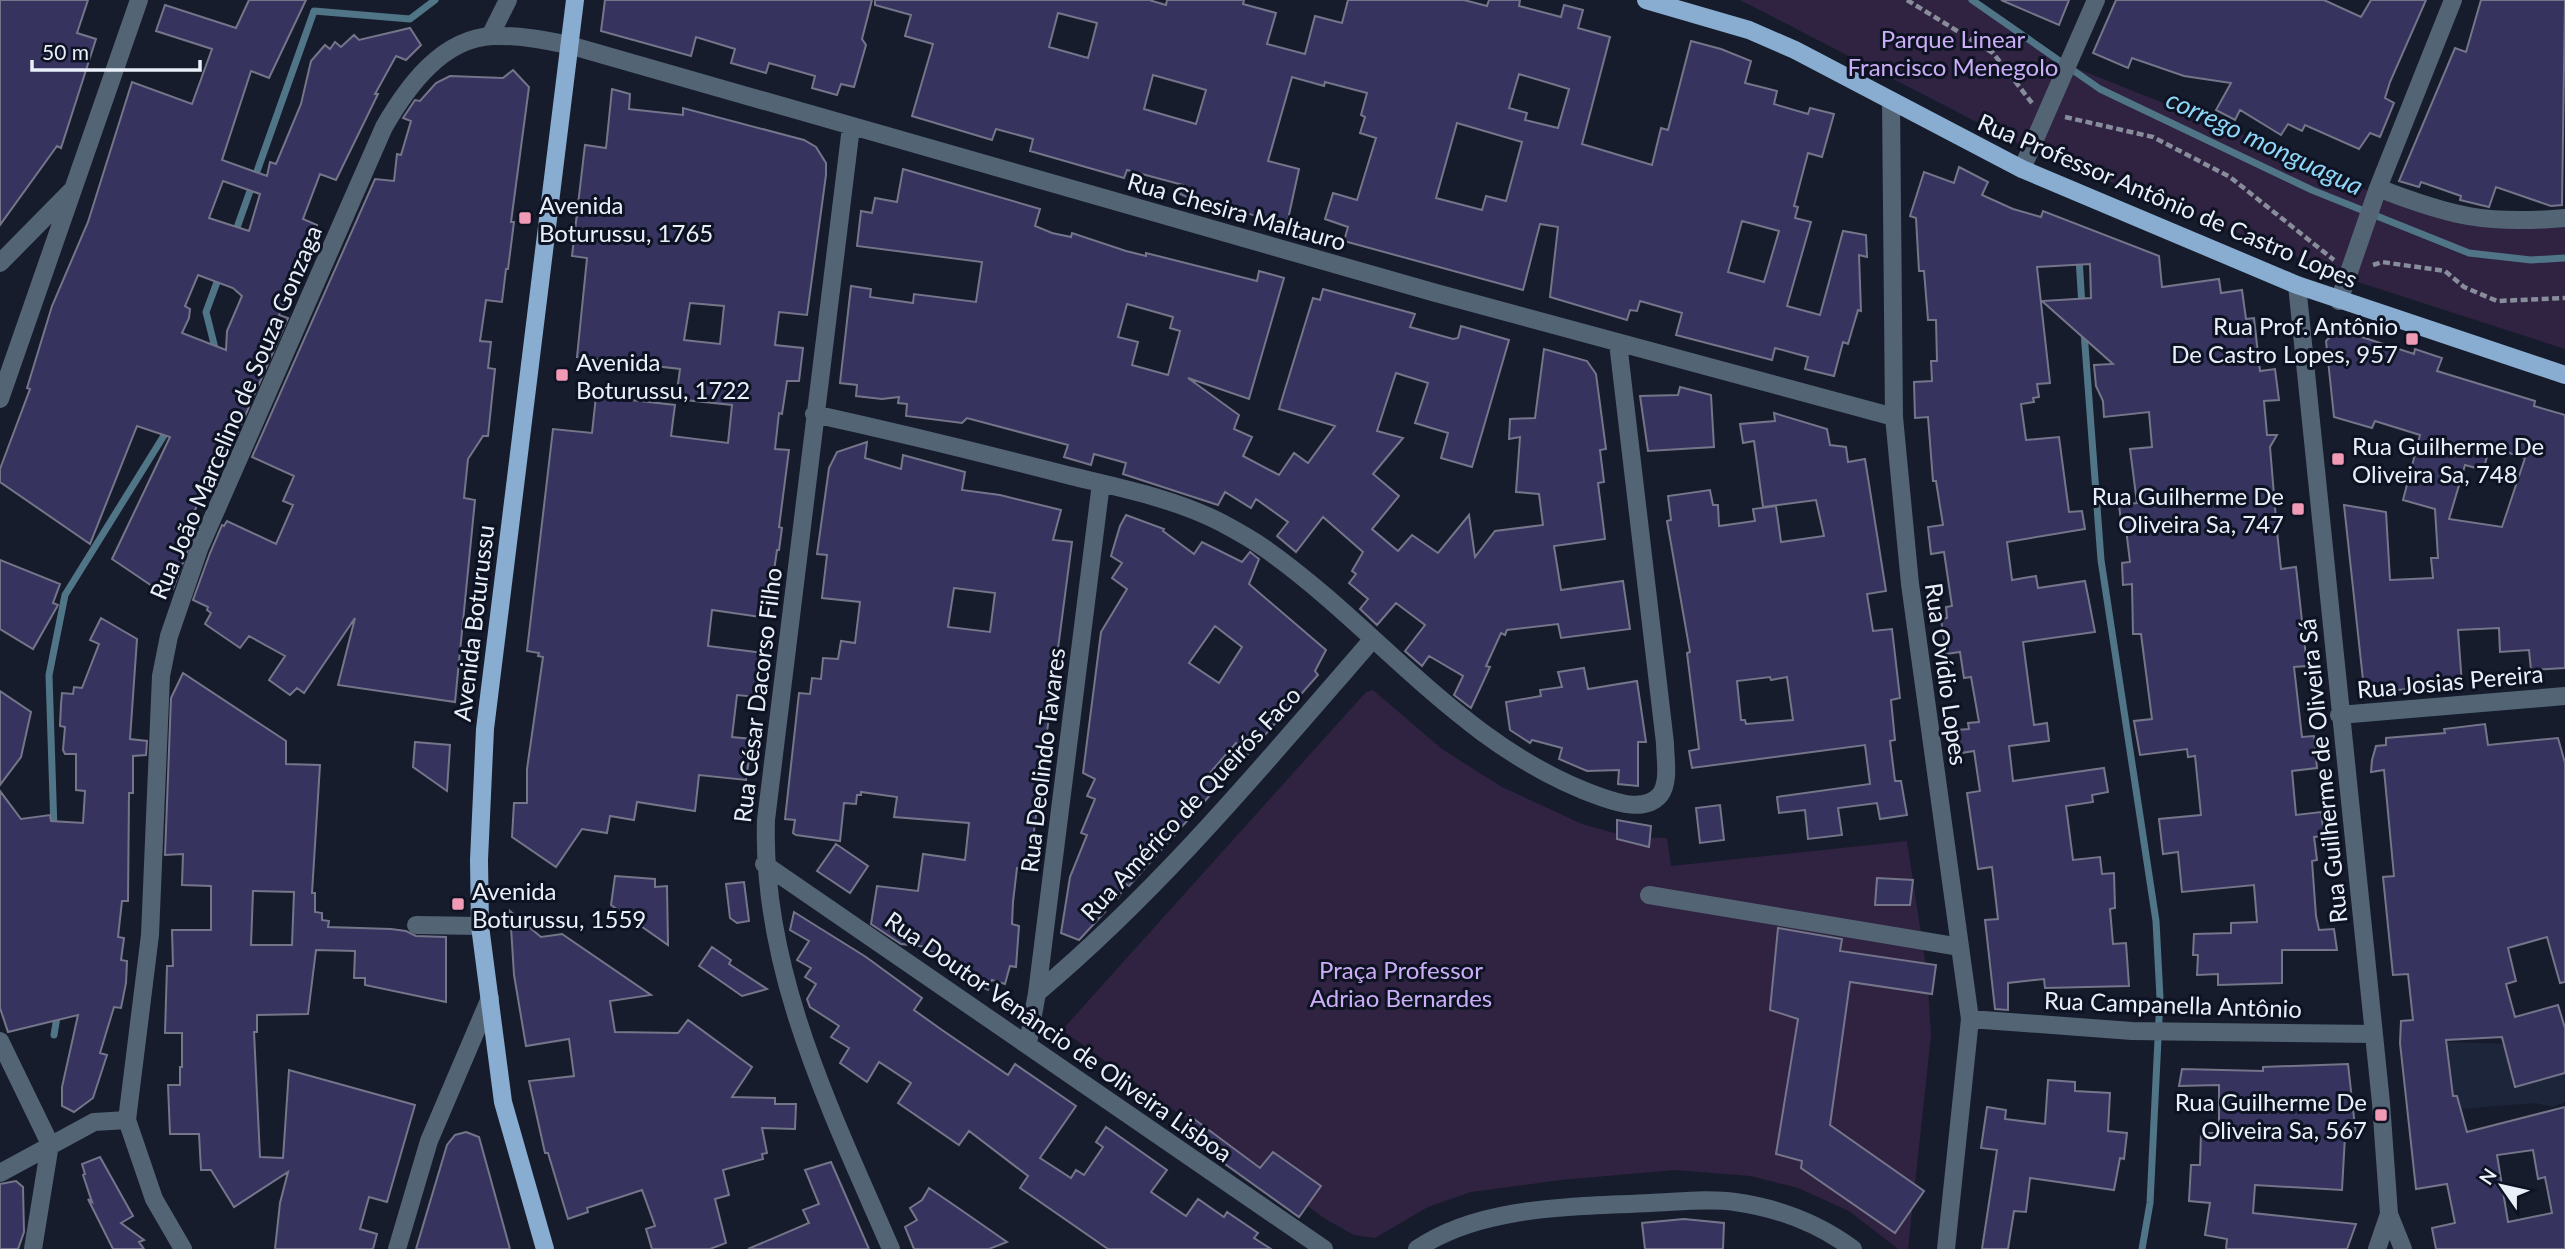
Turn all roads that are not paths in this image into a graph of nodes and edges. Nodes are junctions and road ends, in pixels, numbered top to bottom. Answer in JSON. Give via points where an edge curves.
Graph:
{"nodes":[{"id":1,"x":139,"y":0,"type":"edge"},
{"id":2,"x":508,"y":0,"type":"edge"},
{"id":3,"x":575,"y":0,"type":"edge"},
{"id":4,"x":1646,"y":0,"type":"edge"},
{"id":5,"x":2096,"y":0,"type":"edge"},
{"id":6,"x":2454,"y":0,"type":"edge"},
{"id":7,"x":490,"y":36,"type":"junction"},
{"id":8,"x":569,"y":45,"type":"junction"},
{"id":9,"x":1891,"y":102,"type":"junction"},
{"id":10,"x":850,"y":127,"type":"junction"},
{"id":11,"x":2022,"y":169,"type":"junction"},
{"id":12,"x":76,"y":186,"type":"junction"},
{"id":13,"x":2375,"y":195,"type":"junction"},
{"id":14,"x":2565,"y":218,"type":"edge"},
{"id":15,"x":0,"y":263,"type":"edge"},
{"id":16,"x":2297,"y":285,"type":"junction"},
{"id":17,"x":2339,"y":301,"type":"junction"},
{"id":18,"x":1618,"y":343,"type":"junction"},
{"id":19,"x":2565,"y":375,"type":"edge"},
{"id":20,"x":0,"y":399,"type":"edge"},
{"id":21,"x":814,"y":414,"type":"junction"},
{"id":22,"x":1894,"y":417,"type":"junction"},
{"id":23,"x":1101,"y":483,"type":"junction"},
{"id":24,"x":1372,"y":640,"type":"junction"},
{"id":25,"x":2565,"y":696,"type":"edge"},
{"id":26,"x":2339,"y":715,"type":"junction"},
{"id":27,"x":765,"y":864,"type":"junction"},
{"id":28,"x":1649,"y":895,"type":"dead end"},
{"id":29,"x":415,"y":925,"type":"dead end"},
{"id":30,"x":480,"y":926,"type":"junction"},
{"id":31,"x":1959,"y":947,"type":"junction"},
{"id":32,"x":1037,"y":993,"type":"junction"},
{"id":33,"x":490,"y":998,"type":"junction"},
{"id":34,"x":1970,"y":1019,"type":"junction"},
{"id":35,"x":2374,"y":1034,"type":"junction"},
{"id":36,"x":0,"y":1041,"type":"edge"},
{"id":37,"x":1028,"y":1044,"type":"junction"},
{"id":38,"x":127,"y":1120,"type":"junction"},
{"id":39,"x":50,"y":1144,"type":"junction"},
{"id":40,"x":0,"y":1173,"type":"edge"},
{"id":41,"x":2389,"y":1214,"type":"junction"},
{"id":42,"x":33,"y":1249,"type":"edge"},
{"id":43,"x":183,"y":1249,"type":"edge"},
{"id":44,"x":397,"y":1249,"type":"edge"},
{"id":45,"x":545,"y":1249,"type":"edge"},
{"id":46,"x":891,"y":1249,"type":"edge"},
{"id":47,"x":1324,"y":1249,"type":"edge"},
{"id":48,"x":1417,"y":1249,"type":"edge"},
{"id":49,"x":1853,"y":1249,"type":"edge"},
{"id":50,"x":1946,"y":1249,"type":"edge"},
{"id":51,"x":2377,"y":1249,"type":"edge"},
{"id":52,"x":2403,"y":1249,"type":"edge"}],
"edges":[{"from":1,"to":12,"type":"street"},
{"from":2,"to":7,"type":"street"},
{"from":3,"to":8,"type":"main road","name":"Avenida Boturussu"},
{"from":4,"to":9,"type":"main road","name":"Rua Professor Antônio de Castro Lopes","via":[[1749,30]]},
{"from":5,"to":11,"type":"street"},
{"from":6,"to":13,"type":"street"},
{"from":7,"to":8,"type":"street","name":"Rua João Marcelino de Souza Gonzaga"},
{"from":7,"to":38,"type":"street","name":"Rua João Marcelino de Souza Gonzaga","via":[[457,47],[430,65],[405,90],[384,127],[199,549],[169,636],[161,676],[150,935]]},
{"from":8,"to":10,"type":"street","name":"Rua Chesira Maltauro"},
{"from":8,"to":30,"type":"main road","name":"Avenida Boturussu","via":[[485,729]]},
{"from":9,"to":11,"type":"main road","name":"Rua Professor Antônio de Castro Lopes"},
{"from":9,"to":22,"type":"street","name":"Rua Ovídio Lopes"},
{"from":10,"to":18,"type":"street","name":"Rua Chesira Maltauro"},
{"from":10,"to":21,"type":"street","name":"Rua César Dacorso Filho"},
{"from":11,"to":16,"type":"main road","name":"Rua Professor Antônio de Castro Lopes"},
{"from":12,"to":15,"type":"street"},
{"from":12,"to":20,"type":"street"},
{"from":13,"to":14,"type":"street","via":[[2473,219]]},
{"from":13,"to":17,"type":"street"},
{"from":16,"to":17,"type":"main road","name":"Rua Professor Antônio de Castro Lopes"},
{"from":16,"to":26,"type":"street","name":"Rua Guilherme de Oliveira Sá"},
{"from":17,"to":19,"type":"main road","name":"Rua Professor Antônio de Castro Lopes"},
{"from":18,"to":22,"type":"street","name":"Rua Chesira Maltauro"},
{"from":18,"to":24,"type":"street","via":[[1665,743],[1666,778],[1660,794],[1645,804],[1620,804],[1524,761],[1475,730]]},
{"from":21,"to":23,"type":"street"},
{"from":21,"to":27,"type":"street","name":"Rua César Dacorso Filho","via":[[766,820]]},
{"from":22,"to":31,"type":"street","name":"Rua Ovídio Lopes","via":[[1910,584]]},
{"from":23,"to":24,"type":"street","via":[[1221,522],[1267,550]]},
{"from":23,"to":32,"type":"street","name":"Rua Deolindo Tavares"},
{"from":24,"to":32,"type":"street","name":"Rua Américo de Queirós Faco","via":[[1161,875]]},
{"from":25,"to":26,"type":"street","name":"Rua Josias Pereira"},
{"from":26,"to":35,"type":"street","name":"Rua Guilherme de Oliveira Sá"},
{"from":27,"to":37,"type":"street","name":"Rua Doutor Venâncio de Oliveira Lisboa"},
{"from":27,"to":46,"type":"street","name":"Rua César Dacorso Filho","via":[[777,942],[812,1060]]},
{"from":28,"to":31,"type":"street"},
{"from":29,"to":30,"type":"street"},
{"from":30,"to":33,"type":"main road","name":"Avenida Boturussu"},
{"from":31,"to":34,"type":"street","name":"Rua Ovídio Lopes"},
{"from":32,"to":37,"type":"street","name":"Rua Deolindo Tavares"},
{"from":33,"to":44,"type":"street","via":[[429,1141]]},
{"from":33,"to":45,"type":"main road","name":"Avenida Boturussu","via":[[508,1126]]},
{"from":34,"to":35,"type":"street","name":"Rua Campanella Antônio","via":[[2132,1031]]},
{"from":34,"to":50,"type":"street","name":"Rua Ovídio Lopes"},
{"from":35,"to":41,"type":"street","name":"Rua Guilherme de Oliveira Sá"},
{"from":36,"to":39,"type":"street"},
{"from":37,"to":47,"type":"street","name":"Rua Doutor Venâncio de Oliveira Lisboa"},
{"from":38,"to":39,"type":"street","via":[[94,1122]]},
{"from":38,"to":43,"type":"street","via":[[154,1199]]},
{"from":39,"to":40,"type":"street"},
{"from":39,"to":42,"type":"street"},
{"from":41,"to":51,"type":"street","name":"Rua Guilherme de Oliveira Sá"},
{"from":41,"to":52,"type":"street"},
{"from":48,"to":49,"type":"street","via":[[1446,1232],[1498,1217],[1627,1204],[1732,1201],[1812,1223]]}]}
